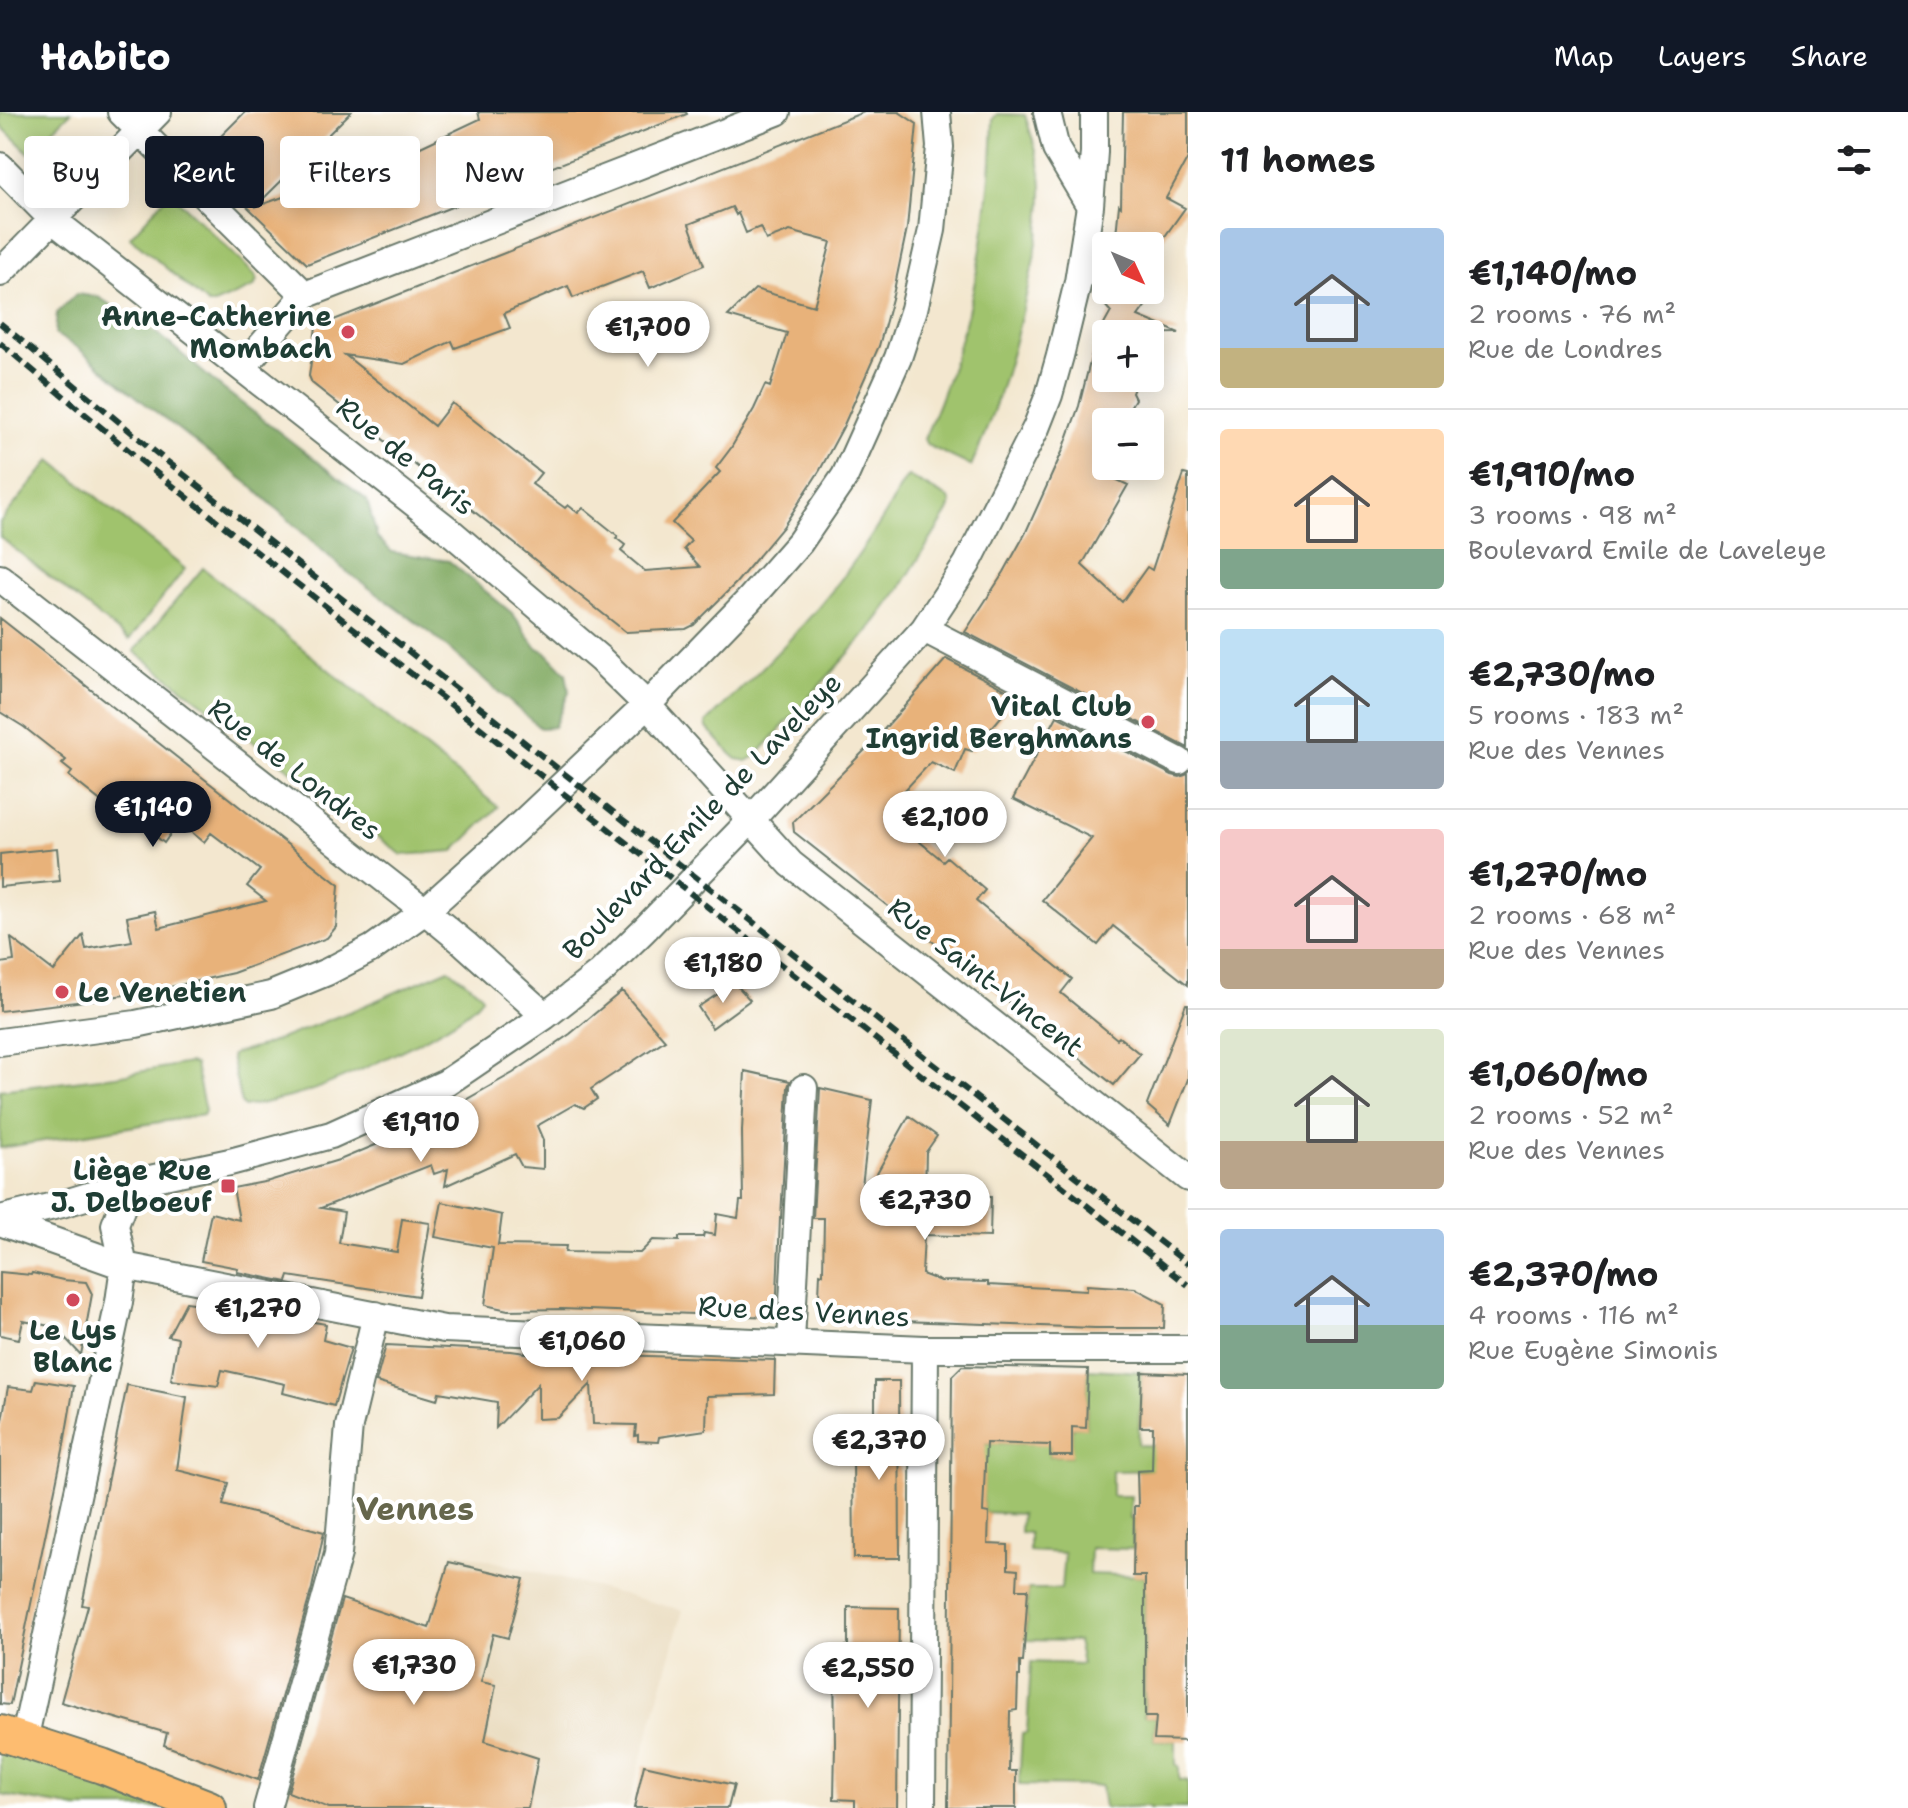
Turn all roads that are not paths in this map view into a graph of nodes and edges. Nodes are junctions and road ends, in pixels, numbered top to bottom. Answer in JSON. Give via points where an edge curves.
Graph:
{"nodes":[{"id":1,"x":121,"y":112,"type":"edge"},
{"id":2,"x":777,"y":112,"type":"edge"},
{"id":3,"x":937,"y":112,"type":"edge"},
{"id":4,"x":1047,"y":112,"type":"edge"},
{"id":5,"x":1094,"y":112,"type":"edge"},
{"id":6,"x":149,"y":121,"type":"edge"},
{"id":7,"x":0,"y":166,"type":"edge"},
{"id":8,"x":1090,"y":206,"type":"junction"},
{"id":9,"x":53,"y":220,"type":"junction"},
{"id":10,"x":0,"y":273,"type":"edge"},
{"id":11,"x":305,"y":295,"type":"junction"},
{"id":12,"x":243,"y":367,"type":"junction"},
{"id":13,"x":0,"y":578,"type":"edge"},
{"id":14,"x":924,"y":629,"type":"junction"},
{"id":15,"x":647,"y":705,"type":"junction"},
{"id":16,"x":1179,"y":761,"type":"dead end"},
{"id":17,"x":751,"y":820,"type":"junction"},
{"id":18,"x":425,"y":911,"type":"junction"},
{"id":19,"x":545,"y":1016,"type":"junction"},
{"id":20,"x":0,"y":1042,"type":"edge"},
{"id":21,"x":804,"y":1088,"type":"dead end"},
{"id":22,"x":1188,"y":1178,"type":"edge"},
{"id":23,"x":131,"y":1183,"type":"junction"},
{"id":24,"x":0,"y":1221,"type":"edge"},
{"id":25,"x":124,"y":1266,"type":"junction"},
{"id":26,"x":376,"y":1315,"type":"junction"},
{"id":27,"x":791,"y":1342,"type":"junction"},
{"id":28,"x":925,"y":1349,"type":"junction"},
{"id":29,"x":1188,"y":1349,"type":"edge"},
{"id":30,"x":12,"y":1737,"type":"edge"},
{"id":31,"x":209,"y":1808,"type":"edge"},
{"id":32,"x":267,"y":1808,"type":"edge"},
{"id":33,"x":922,"y":1808,"type":"edge"}],
"edges":[{"from":1,"to":6,"type":"street"},
{"from":2,"to":11,"type":"street"},
{"from":3,"to":15,"type":"street","via":[[940,147],[932,230],[914,309],[851,464],[800,542]]},
{"from":4,"to":8,"type":"street","via":[[1056,149]]},
{"from":5,"to":8,"type":"street","name":"Boulevard Emile de Laveleye"},
{"from":6,"to":9,"type":"street"},
{"from":6,"to":11,"type":"street"},
{"from":7,"to":9,"type":"street","name":"Rue de Paris"},
{"from":8,"to":14,"type":"street","name":"Boulevard Emile de Laveleye","via":[[1078,282],[1049,395],[967,564]]},
{"from":9,"to":10,"type":"street"},
{"from":9,"to":12,"type":"street","name":"Rue de Paris"},
{"from":11,"to":12,"type":"street"},
{"from":12,"to":15,"type":"street","name":"Rue de Paris","via":[[446,528]]},
{"from":13,"to":18,"type":"street","name":"Rue de Londres"},
{"from":14,"to":16,"type":"street"},
{"from":14,"to":17,"type":"street","name":"Boulevard Emile de Laveleye"},
{"from":15,"to":17,"type":"street","name":"Rue de Paris"},
{"from":15,"to":18,"type":"street"},
{"from":17,"to":19,"type":"street","name":"Boulevard Emile de Laveleye","via":[[600,973]]},
{"from":17,"to":22,"type":"street","name":"Rue Saint-Vincent","via":[[791,864]]},
{"from":18,"to":19,"type":"street","name":"Rue de Londres"},
{"from":18,"to":20,"type":"street","via":[[373,948],[271,995],[136,1024]]},
{"from":19,"to":23,"type":"street","name":"Boulevard Emile de Laveleye","via":[[446,1083],[331,1135]]},
{"from":21,"to":27,"type":"street"},
{"from":23,"to":24,"type":"street","name":"Boulevard Emile de Laveleye"},
{"from":23,"to":25,"type":"street","via":[[115,1225]]},
{"from":24,"to":25,"type":"street","name":"Rue des Vennes"},
{"from":25,"to":26,"type":"street","name":"Rue des Vennes"},
{"from":25,"to":30,"type":"street"},
{"from":26,"to":27,"type":"street","name":"Rue des Vennes","via":[[444,1329]]},
{"from":26,"to":32,"type":"street","via":[[349,1426],[338,1554]]},
{"from":27,"to":28,"type":"street","name":"Rue des Vennes"},
{"from":28,"to":29,"type":"street","name":"Rue des Vennes"},
{"from":28,"to":33,"type":"street"},
{"from":30,"to":31,"type":"main road"}]}
